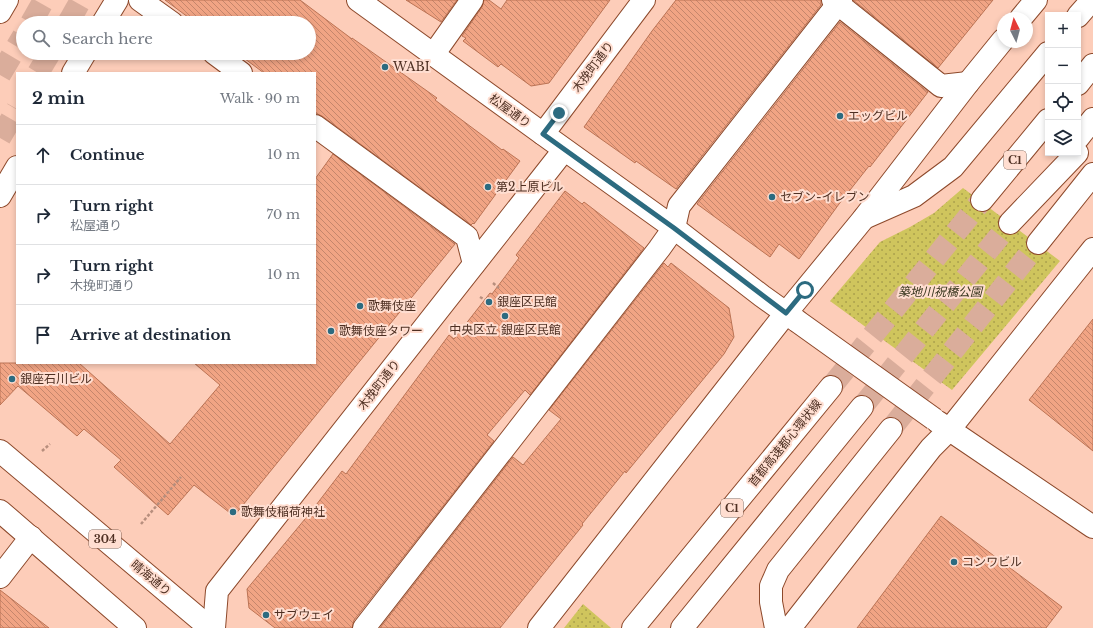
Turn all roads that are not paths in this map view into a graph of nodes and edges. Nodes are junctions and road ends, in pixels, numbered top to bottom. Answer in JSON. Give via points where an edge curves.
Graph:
{"nodes":[{"id":1,"x":7,"y":0,"type":"edge"},
{"id":2,"x":117,"y":0,"type":"edge"},
{"id":3,"x":140,"y":0,"type":"edge"},
{"id":4,"x":358,"y":0,"type":"edge"},
{"id":5,"x":472,"y":0,"type":"edge"},
{"id":6,"x":644,"y":0,"type":"edge"},
{"id":7,"x":1036,"y":0,"type":"edge"},
{"id":8,"x":1092,"y":0,"type":"edge"},
{"id":9,"x":837,"y":1,"type":"edge"},
{"id":10,"x":0,"y":12,"type":"edge"},
{"id":11,"x":1026,"y":12,"type":"edge"},
{"id":12,"x":1081,"y":13,"type":"edge"},
{"id":13,"x":107,"y":16,"type":"edge"},
{"id":14,"x":162,"y":16,"type":"edge"},
{"id":15,"x":997,"y":47,"type":"edge"},
{"id":16,"x":434,"y":55,"type":"junction"},
{"id":17,"x":1045,"y":57,"type":"edge"},
{"id":18,"x":81,"y":60,"type":"edge"},
{"id":19,"x":223,"y":60,"type":"edge"},
{"id":20,"x":1093,"y":65,"type":"edge"},
{"id":21,"x":74,"y":72,"type":"edge"},
{"id":22,"x":240,"y":72,"type":"edge"},
{"id":23,"x":1081,"y":80,"type":"edge"},
{"id":24,"x":968,"y":83,"type":"junction"},
{"id":25,"x":1093,"y":119,"type":"edge"},
{"id":26,"x":1045,"y":124,"type":"edge"},
{"id":27,"x":316,"y":127,"type":"edge"},
{"id":28,"x":543,"y":134,"type":"junction"},
{"id":29,"x":1081,"y":134,"type":"edge"},
{"id":30,"x":1093,"y":137,"type":"edge"},
{"id":31,"x":564,"y":150,"type":"junction"},
{"id":32,"x":1081,"y":150,"type":"edge"},
{"id":33,"x":1064,"y":156,"type":"edge"},
{"id":34,"x":1075,"y":156,"type":"edge"},
{"id":35,"x":16,"y":169,"type":"edge"},
{"id":36,"x":1093,"y":174,"type":"edge"},
{"id":37,"x":0,"y":196,"type":"edge"},
{"id":38,"x":982,"y":200,"type":"tunnel mouth"},
{"id":39,"x":864,"y":218,"type":"junction"},
{"id":40,"x":674,"y":228,"type":"junction"},
{"id":41,"x":1038,"y":243,"type":"tunnel mouth"},
{"id":42,"x":1093,"y":249,"type":"edge"},
{"id":43,"x":474,"y":264,"type":"junction"},
{"id":44,"x":791,"y":317,"type":"junction"},
{"id":45,"x":831,"y":387,"type":"tunnel mouth"},
{"id":46,"x":862,"y":407,"type":"tunnel mouth"},
{"id":47,"x":942,"y":424,"type":"junction"},
{"id":48,"x":892,"y":429,"type":"tunnel mouth"},
{"id":49,"x":0,"y":451,"type":"edge"},
{"id":50,"x":0,"y":511,"type":"edge"},
{"id":51,"x":1093,"y":527,"type":"edge"},
{"id":52,"x":31,"y":538,"type":"junction"},
{"id":53,"x":0,"y":577,"type":"edge"},
{"id":54,"x":135,"y":628,"type":"edge"},
{"id":55,"x":210,"y":628,"type":"edge"},
{"id":56,"x":214,"y":628,"type":"edge"},
{"id":57,"x":364,"y":628,"type":"edge"},
{"id":58,"x":539,"y":628,"type":"edge"},
{"id":59,"x":633,"y":628,"type":"edge"},
{"id":60,"x":682,"y":628,"type":"edge"},
{"id":61,"x":776,"y":628,"type":"edge"},
{"id":62,"x":790,"y":628,"type":"edge"}],
"edges":[{"from":1,"to":10,"type":"main road"},
{"from":2,"to":13,"type":"main road"},
{"from":3,"to":14,"type":"main road"},
{"from":4,"to":16,"type":"main road","name":"松屋通り"},
{"from":5,"to":16,"type":"main road"},
{"from":6,"to":28,"type":"main road","name":"木挽町通り"},
{"from":7,"to":11,"type":"main road"},
{"from":8,"to":12,"type":"main road"},
{"from":9,"to":24,"type":"main road","via":[[941,86]]},
{"from":9,"to":40,"type":"main road","via":[[679,206]]},
{"from":15,"to":24,"type":"main road"},
{"from":16,"to":28,"type":"main road","name":"松屋通り"},
{"from":17,"to":39,"type":"main road","via":[[953,167],[914,196]]},
{"from":18,"to":21,"type":"main road"},
{"from":19,"to":22,"type":"main road"},
{"from":20,"to":23,"type":"main road"},
{"from":24,"to":39,"type":"main road"},
{"from":25,"to":29,"type":"main road"},
{"from":26,"to":38,"type":"main road","number":"C1"},
{"from":27,"to":43,"type":"main road","via":[[467,237]]},
{"from":28,"to":31,"type":"main road","name":"松屋通り"},
{"from":30,"to":32,"type":"main road"},
{"from":31,"to":40,"type":"main road","name":"松屋通り"},
{"from":31,"to":43,"type":"main road","name":"木挽町通り"},
{"from":33,"to":34,"type":"main road","via":[[1010,223]]},
{"from":35,"to":37,"type":"main road"},
{"from":36,"to":41,"type":"main road"},
{"from":39,"to":44,"type":"main road"},
{"from":40,"to":44,"type":"main road","name":"松屋通り"},
{"from":40,"to":57,"type":"main road"},
{"from":42,"to":47,"type":"main road"},
{"from":43,"to":56,"type":"main road","name":"木挽町通り","via":[[218,591]]},
{"from":44,"to":47,"type":"main road","name":"松屋通り","bridge":true},
{"from":44,"to":58,"type":"main road"},
{"from":45,"to":59,"type":"main road","name":"首都高速都心環状線","number":"C1"},
{"from":46,"to":60,"type":"main road"},
{"from":47,"to":51,"type":"main road","name":"松屋通り"},
{"from":47,"to":62,"type":"main road","via":[[931,448]]},
{"from":48,"to":61,"type":"main road","via":[[778,570],[771,586]]},
{"from":49,"to":55,"type":"main road","name":"晴海通り","number":"304"},
{"from":50,"to":52,"type":"main road"},
{"from":52,"to":53,"type":"main road"},
{"from":52,"to":54,"type":"main road"}]}
